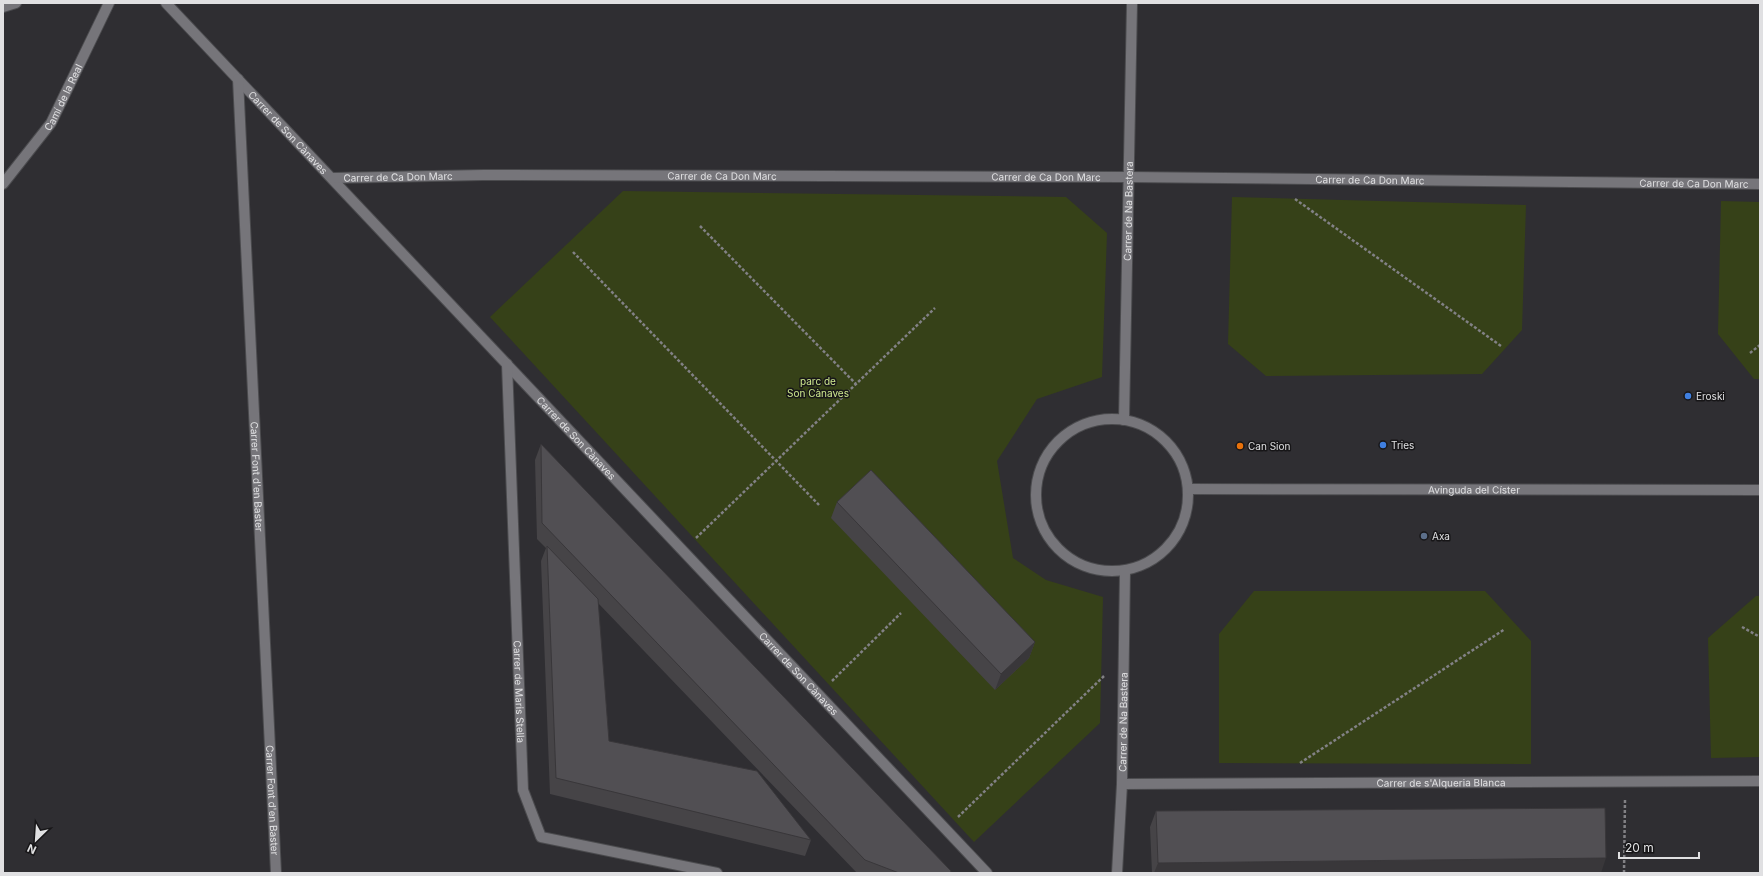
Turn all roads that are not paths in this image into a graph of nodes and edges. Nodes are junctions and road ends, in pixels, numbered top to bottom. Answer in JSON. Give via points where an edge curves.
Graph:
{"nodes":[{"id":1,"x":16,"y":3,"type":"edge"},
{"id":2,"x":110,"y":3,"type":"edge"},
{"id":3,"x":166,"y":3,"type":"edge"},
{"id":4,"x":1132,"y":3,"type":"edge"},
{"id":5,"x":3,"y":7,"type":"edge"},
{"id":6,"x":238,"y":79,"type":"junction"},
{"id":7,"x":1128,"y":177,"type":"junction"},
{"id":8,"x":332,"y":178,"type":"junction"},
{"id":9,"x":3,"y":184,"type":"edge"},
{"id":10,"x":1760,"y":184,"type":"edge"},
{"id":11,"x":507,"y":364,"type":"junction"},
{"id":12,"x":1124,"y":420,"type":"junction"},
{"id":13,"x":1188,"y":489,"type":"junction"},
{"id":14,"x":1760,"y":490,"type":"edge"},
{"id":15,"x":1125,"y":571,"type":"junction"},
{"id":16,"x":1760,"y":781,"type":"edge"},
{"id":17,"x":1122,"y":784,"type":"junction"},
{"id":18,"x":276,"y":873,"type":"edge"},
{"id":19,"x":717,"y":873,"type":"edge"},
{"id":20,"x":987,"y":873,"type":"edge"},
{"id":21,"x":1117,"y":873,"type":"edge"}],
"edges":[{"from":1,"to":5,"type":"street"},
{"from":2,"to":9,"type":"street","name":"Camí de la Real","via":[[51,123]]},
{"from":3,"to":6,"type":"street","name":"Carrer de Son Cànaves"},
{"from":4,"to":7,"type":"street","name":"Carrer de Na Bastera"},
{"from":6,"to":8,"type":"street","name":"Carrer de Son Cànaves"},
{"from":6,"to":18,"type":"street","name":"Carrer Font d'en Baster"},
{"from":7,"to":8,"type":"street","name":"Carrer de Ca Don Marc","via":[[483,175]]},
{"from":7,"to":10,"type":"street","name":"Carrer de Ca Don Marc"},
{"from":7,"to":12,"type":"street","name":"Carrer de Na Bastera"},
{"from":8,"to":11,"type":"street","name":"Carrer de Son Cànaves"},
{"from":11,"to":19,"type":"street","name":"Carrer de Maris Stella","via":[[523,790],[541,837]]},
{"from":11,"to":20,"type":"street","name":"Carrer de Son Cànaves"},
{"from":12,"to":13,"type":"street","via":[[1148,428],[1168,443],[1182,464]]},
{"from":12,"to":15,"type":"street","via":[[1097,420],[1073,429],[1052,447],[1039,469],[1035,496],[1040,522],[1053,545],[1073,562],[1098,571]]},
{"from":13,"to":14,"type":"street","name":"Avinguda del Císter"},
{"from":13,"to":15,"type":"street","via":[[1187,512],[1179,533],[1165,551],[1146,564]]},
{"from":15,"to":17,"type":"street","name":"Carrer de Na Bastera"},
{"from":16,"to":17,"type":"street","name":"Carrer de s'Alqueria Blanca"},
{"from":17,"to":21,"type":"street","name":"Carrer de Na Bastera"}]}
